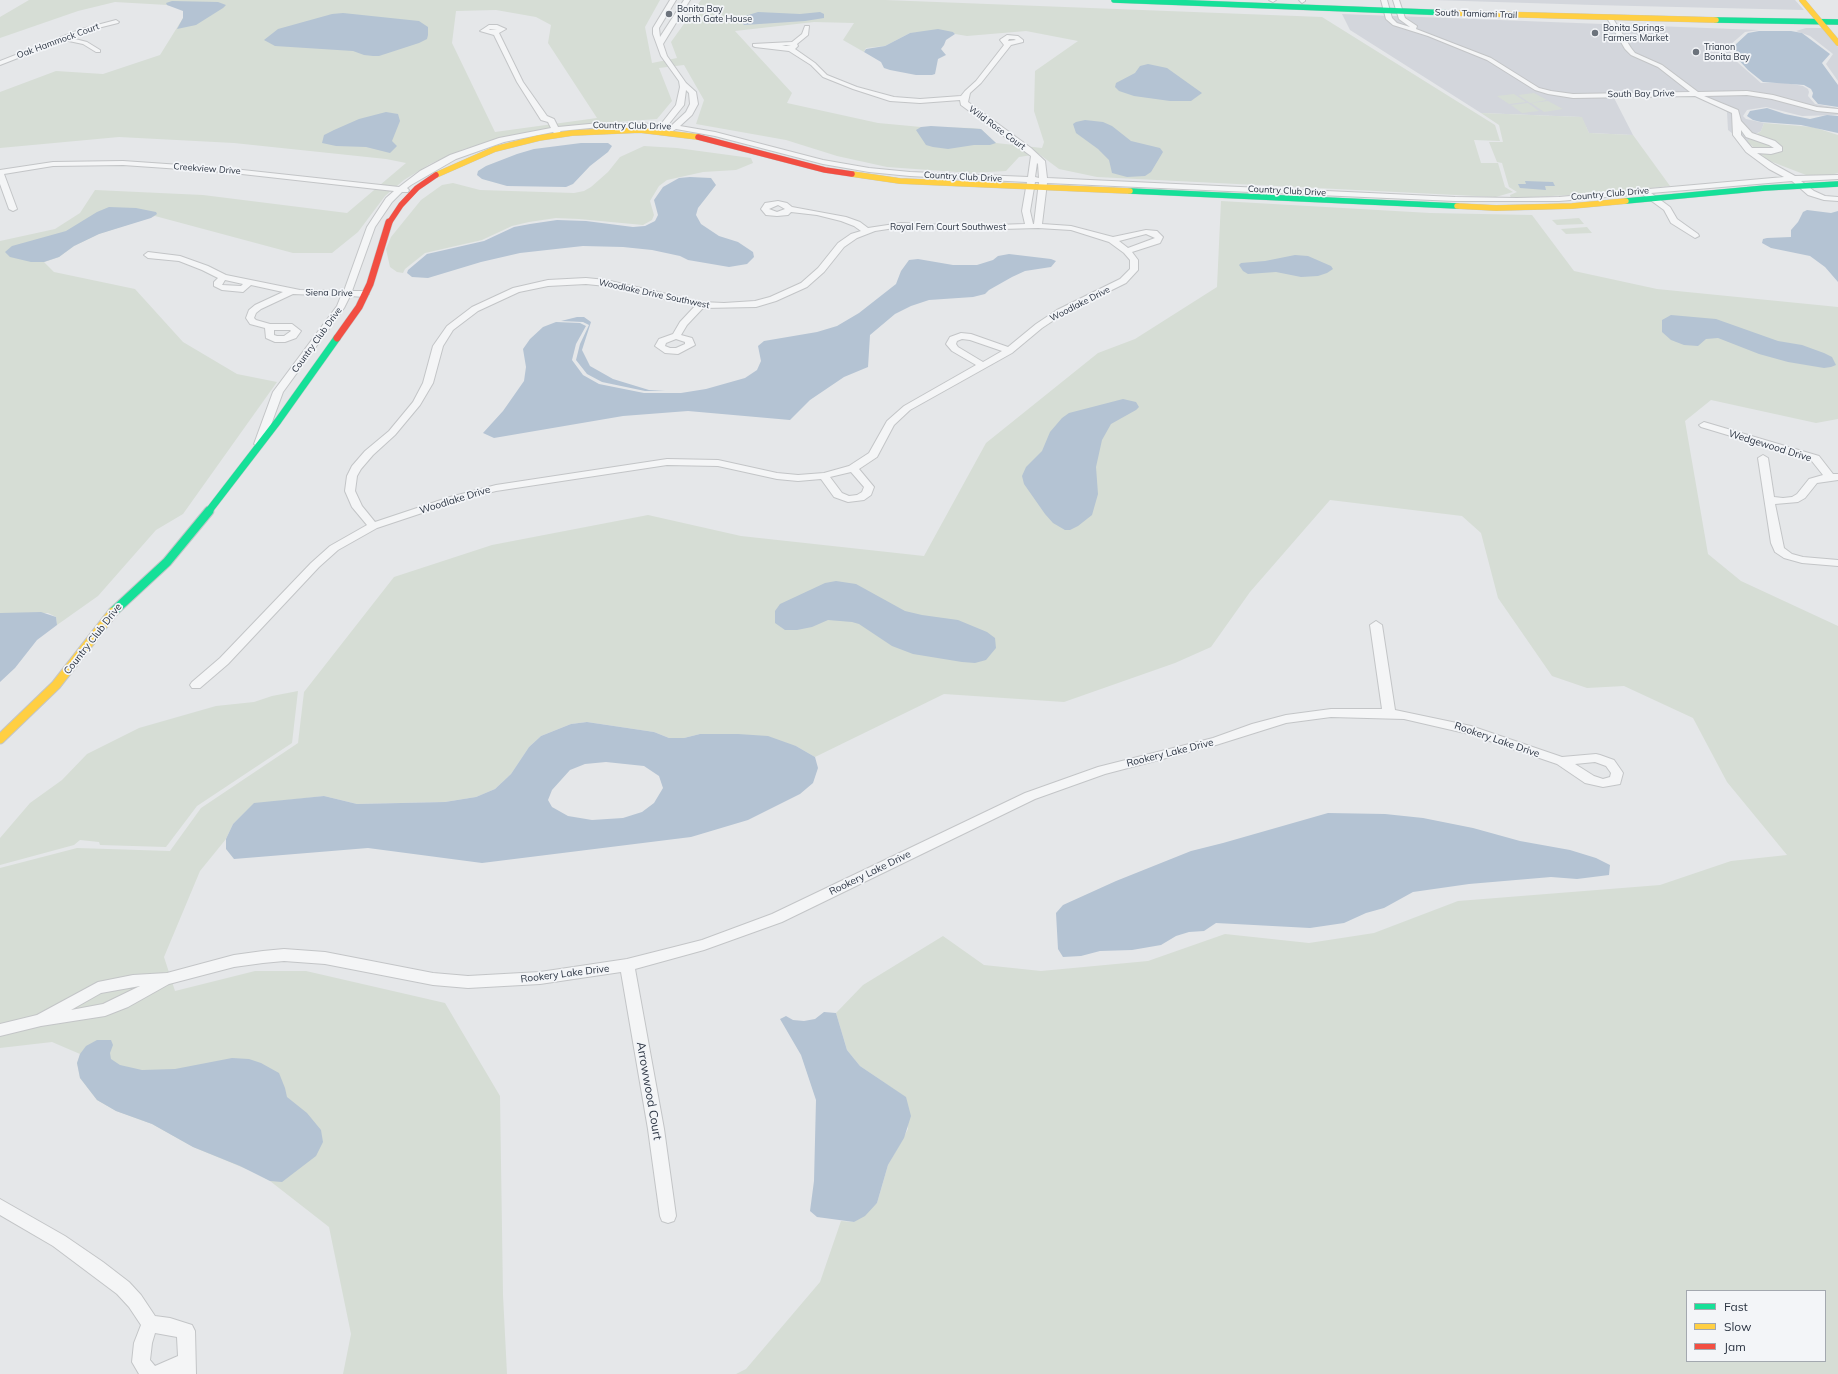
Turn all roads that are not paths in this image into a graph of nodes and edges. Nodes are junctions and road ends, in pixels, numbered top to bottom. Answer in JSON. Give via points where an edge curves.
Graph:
{"nodes":[{"id":1,"x":673,"y":0,"type":"edge"},
{"id":2,"x":687,"y":0,"type":"edge"},
{"id":3,"x":1114,"y":0,"type":"edge"},
{"id":4,"x":1264,"y":0,"type":"edge"},
{"id":5,"x":1272,"y":0,"type":"edge"},
{"id":6,"x":1802,"y":0,"type":"edge"},
{"id":7,"x":1812,"y":0,"type":"edge"},
{"id":8,"x":1302,"y":1,"type":"edge"},
{"id":9,"x":1385,"y":5,"type":"edge"},
{"id":10,"x":1398,"y":6,"type":"edge"},
{"id":11,"x":1610,"y":18,"type":"junction"},
{"id":12,"x":1830,"y":20,"type":"edge"},
{"id":13,"x":116,"y":22,"type":"dead end"},
{"id":14,"x":807,"y":27,"type":"dead end"},
{"id":15,"x":496,"y":33,"type":"dead end"},
{"id":16,"x":64,"y":38,"type":"junction"},
{"id":17,"x":660,"y":43,"type":"junction"},
{"id":18,"x":1009,"y":43,"type":"dead end"},
{"id":19,"x":1838,"y":43,"type":"edge"},
{"id":20,"x":755,"y":45,"type":"dead end"},
{"id":21,"x":1454,"y":45,"type":"junction"},
{"id":22,"x":792,"y":46,"type":"junction"},
{"id":23,"x":98,"y":51,"type":"dead end"},
{"id":24,"x":0,"y":63,"type":"edge"},
{"id":25,"x":682,"y":83,"type":"junction"},
{"id":26,"x":1695,"y":93,"type":"junction"},
{"id":27,"x":964,"y":98,"type":"junction"},
{"id":28,"x":1838,"y":111,"type":"edge"},
{"id":29,"x":544,"y":118,"type":"junction"},
{"id":30,"x":1737,"y":121,"type":"junction"},
{"id":31,"x":666,"y":129,"type":"junction"},
{"id":32,"x":557,"y":132,"type":"junction"},
{"id":33,"x":546,"y":134,"type":"junction"},
{"id":34,"x":1750,"y":150,"type":"junction"},
{"id":35,"x":1034,"y":157,"type":"junction"},
{"id":36,"x":0,"y":172,"type":"edge"},
{"id":37,"x":1838,"y":177,"type":"edge"},
{"id":38,"x":1794,"y":179,"type":"junction"},
{"id":39,"x":1030,"y":184,"type":"junction"},
{"id":40,"x":1043,"y":184,"type":"junction"},
{"id":41,"x":1838,"y":184,"type":"edge"},
{"id":42,"x":1802,"y":186,"type":"junction"},
{"id":43,"x":400,"y":189,"type":"junction"},
{"id":44,"x":414,"y":191,"type":"junction"},
{"id":45,"x":1644,"y":191,"type":"junction"},
{"id":46,"x":1654,"y":198,"type":"junction"},
{"id":47,"x":1838,"y":199,"type":"edge"},
{"id":48,"x":13,"y":209,"type":"dead end"},
{"id":49,"x":789,"y":209,"type":"dead end"},
{"id":50,"x":1034,"y":226,"type":"junction"},
{"id":51,"x":867,"y":230,"type":"junction"},
{"id":52,"x":1695,"y":236,"type":"dead end"},
{"id":53,"x":1112,"y":240,"type":"junction"},
{"id":54,"x":1127,"y":251,"type":"junction"},
{"id":55,"x":148,"y":255,"type":"dead end"},
{"id":56,"x":293,"y":291,"type":"junction"},
{"id":57,"x":348,"y":294,"type":"junction"},
{"id":58,"x":366,"y":294,"type":"junction"},
{"id":59,"x":701,"y":305,"type":"junction"},
{"id":60,"x":269,"y":327,"type":"dead end"},
{"id":61,"x":676,"y":336,"type":"dead end"},
{"id":62,"x":1009,"y":351,"type":"junction"},
{"id":63,"x":982,"y":365,"type":"junction"},
{"id":64,"x":1704,"y":425,"type":"dead end"},
{"id":65,"x":259,"y":444,"type":"junction"},
{"id":66,"x":1763,"y":458,"type":"dead end"},
{"id":67,"x":852,"y":468,"type":"junction"},
{"id":68,"x":824,"y":476,"type":"junction"},
{"id":69,"x":1834,"y":477,"type":"edge"},
{"id":70,"x":1770,"y":500,"type":"junction"},
{"id":71,"x":373,"y":526,"type":"junction"},
{"id":72,"x":1838,"y":563,"type":"edge"},
{"id":73,"x":1376,"y":625,"type":"dead end"},
{"id":74,"x":196,"y":685,"type":"dead end"},
{"id":75,"x":1389,"y":714,"type":"junction"},
{"id":76,"x":0,"y":740,"type":"edge"},
{"id":77,"x":1561,"y":761,"type":"dead end"},
{"id":78,"x":627,"y":965,"type":"junction"},
{"id":79,"x":166,"y":979,"type":"junction"},
{"id":80,"x":41,"y":1020,"type":"junction"},
{"id":81,"x":0,"y":1030,"type":"edge"},
{"id":82,"x":0,"y":1206,"type":"edge"},
{"id":83,"x":668,"y":1216,"type":"dead end"},
{"id":84,"x":150,"y":1324,"type":"junction"},
{"id":85,"x":187,"y":1368,"type":"edge"},
{"id":86,"x":150,"y":1374,"type":"edge"},
{"id":87,"x":157,"y":1374,"type":"edge"}],
"edges":[{"from":1,"to":17,"type":"street","via":[[656,31]]},
{"from":2,"to":17,"type":"street"},
{"from":3,"to":9,"type":"street","name":"South Tamiami Trail"},
{"from":4,"to":5,"type":"street","name":"South Tamiami Trail"},
{"from":5,"to":8,"type":"street","name":"South Tamiami Trail"},
{"from":6,"to":12,"type":"street"},
{"from":7,"to":12,"type":"street"},
{"from":8,"to":9,"type":"street","name":"South Tamiami Trail"},
{"from":9,"to":10,"type":"street","name":"South Tamiami Trail"},
{"from":9,"to":21,"type":"street","name":"South Bay Drive","via":[[1389,19],[1395,24]]},
{"from":10,"to":11,"type":"street","name":"South Tamiami Trail"},
{"from":10,"to":12,"type":"street","name":"South Tamiami Trail"},
{"from":10,"to":21,"type":"street","name":"South Bay Drive","via":[[1402,19],[1408,24],[1438,34]]},
{"from":11,"to":12,"type":"street","name":"South Tamiami Trail"},
{"from":11,"to":26,"type":"street","via":[[1633,54],[1660,66]]},
{"from":12,"to":19,"type":"street"},
{"from":13,"to":16,"type":"street","name":"Oak Hammock Court"},
{"from":14,"to":22,"type":"street","via":[[805,35]]},
{"from":15,"to":29,"type":"street","via":[[520,82]]},
{"from":16,"to":23,"type":"street","via":[[85,43]]},
{"from":16,"to":24,"type":"street","name":"Oak Hammock Court"},
{"from":17,"to":25,"type":"street","via":[[664,56]]},
{"from":18,"to":27,"type":"street","via":[[980,82],[967,92]]},
{"from":20,"to":22,"type":"street","via":[[777,46],[782,49]]},
{"from":21,"to":26,"type":"street","name":"South Bay Drive","via":[[1489,59],[1537,89],[1558,95]]},
{"from":22,"to":27,"type":"street","via":[[825,76],[855,88],[893,99]]},
{"from":25,"to":31,"type":"street","via":[[680,105]]},
{"from":25,"to":31,"type":"street","via":[[692,92],[694,104],[689,113]]},
{"from":26,"to":28,"type":"street","name":"South Bay Drive","via":[[1756,94],[1808,107]]},
{"from":26,"to":30,"type":"street","via":[[1711,103],[1735,112]]},
{"from":27,"to":35,"type":"street","name":"Wild Rose Court","via":[[964,103]]},
{"from":29,"to":32,"type":"street","via":[[551,121]]},
{"from":29,"to":33,"type":"street","via":[[540,123]]},
{"from":30,"to":34,"type":"street","via":[[1737,135]]},
{"from":30,"to":34,"type":"street","via":[[1750,135],[1772,143],[1779,150]]},
{"from":31,"to":32,"type":"street","name":"Country Club Drive"},
{"from":31,"to":39,"type":"street","name":"Country Club Drive","via":[[854,175],[922,182]]},
{"from":32,"to":33,"type":"street","name":"Country Club Drive"},
{"from":33,"to":43,"type":"street","name":"Country Club Drive","via":[[502,140],[453,157]]},
{"from":33,"to":44,"type":"street","name":"Country Club Drive","via":[[467,160],[438,174]]},
{"from":34,"to":38,"type":"street","via":[[1772,167]]},
{"from":35,"to":39,"type":"street","name":"Wild Rose Court"},
{"from":35,"to":40,"type":"street","name":"Wild Rose Court","via":[[1042,163]]},
{"from":36,"to":43,"type":"street","name":"Creekview Drive","via":[[53,164],[117,163],[224,170]]},
{"from":36,"to":48,"type":"street"},
{"from":37,"to":38,"type":"street","name":"Country Club Drive"},
{"from":38,"to":42,"type":"street"},
{"from":38,"to":45,"type":"street","name":"Country Club Drive"},
{"from":39,"to":40,"type":"street","name":"Country Club Drive"},
{"from":39,"to":50,"type":"street","via":[[1026,211]]},
{"from":40,"to":45,"type":"street","name":"Country Club Drive","via":[[1495,200],[1559,199]]},
{"from":40,"to":46,"type":"street","name":"Country Club Drive","via":[[1496,208],[1572,206]]},
{"from":40,"to":50,"type":"street"},
{"from":41,"to":42,"type":"street","name":"Country Club Drive"},
{"from":42,"to":46,"type":"street","name":"Country Club Drive"},
{"from":42,"to":47,"type":"street","via":[[1817,196]]},
{"from":43,"to":44,"type":"street","name":"Creekview Drive"},
{"from":43,"to":57,"type":"street","name":"Country Club Drive","via":[[371,227]]},
{"from":44,"to":58,"type":"street","name":"Country Club Drive","via":[[389,222]]},
{"from":45,"to":46,"type":"street"},
{"from":46,"to":52,"type":"street","via":[[1667,209],[1674,221]]},
{"from":49,"to":51,"type":"street","via":[[843,219]]},
{"from":50,"to":51,"type":"street","name":"Royal Fern Court Southwest","via":[[966,228],[911,225]]},
{"from":50,"to":53,"type":"street","via":[[1080,230]]},
{"from":51,"to":59,"type":"street","name":"Woodlake Drive Southwest","via":[[847,240],[816,276],[804,286],[789,293],[747,305]]},
{"from":53,"to":54,"type":"street"},
{"from":53,"to":54,"type":"street","via":[[1146,232],[1159,237],[1157,242]]},
{"from":54,"to":62,"type":"street","name":"Woodlake Drive","via":[[1135,265],[1128,278],[1060,312]]},
{"from":55,"to":56,"type":"street","name":"Siena Drive","via":[[187,261],[223,277]]},
{"from":56,"to":57,"type":"street","name":"Siena Drive","via":[[309,294]]},
{"from":56,"to":60,"type":"street","name":"Siena Drive","via":[[252,312],[250,318],[254,322]]},
{"from":57,"to":58,"type":"street","name":"Siena Drive"},
{"from":57,"to":65,"type":"street","name":"Country Club Drive","via":[[336,316],[278,392]]},
{"from":58,"to":65,"type":"street","name":"Country Club Drive","via":[[278,421]]},
{"from":59,"to":61,"type":"street","via":[[683,324]]},
{"from":59,"to":71,"type":"street","name":"Woodlake Drive Southwest","via":[[606,283],[566,281],[516,290],[468,313],[450,328],[441,340],[428,383],[417,403],[392,433],[362,460],[352,476],[352,498]]},
{"from":62,"to":63,"type":"street","name":"Woodlake Drive"},
{"from":62,"to":63,"type":"street","via":[[971,337],[961,336],[953,339],[951,344],[955,349]]},
{"from":63,"to":67,"type":"street","name":"Woodlake Drive","via":[[901,413],[890,423],[873,455]]},
{"from":64,"to":69,"type":"street","name":"Wedgewood Drive","via":[[1815,458]]},
{"from":65,"to":76,"type":"street","name":"Country Club Drive","via":[[168,562],[118,606],[66,673]]},
{"from":66,"to":70,"type":"street","name":"Wedgewood Drive"},
{"from":67,"to":68,"type":"street","name":"Woodlake Drive"},
{"from":67,"to":68,"type":"street","via":[[869,487],[868,493],[860,498],[848,499],[838,495]]},
{"from":68,"to":71,"type":"street","name":"Woodlake Drive","via":[[787,477],[731,465],[661,462],[481,491]]},
{"from":69,"to":70,"type":"street","name":"Wedgewood Drive","via":[[1813,481],[1801,496],[1794,500]]},
{"from":70,"to":72,"type":"street","name":"Wedgewood Drive","via":[[1779,550],[1802,560]]},
{"from":71,"to":74,"type":"street","name":"Woodlake Drive","via":[[330,551],[224,661]]},
{"from":73,"to":75,"type":"street"},
{"from":75,"to":77,"type":"street","name":"Rookery Lake Drive","via":[[1437,721],[1471,730]]},
{"from":75,"to":78,"type":"street","name":"Rookery Lake Drive","via":[[1331,713],[1286,719],[1216,741],[1102,770],[1030,796],[777,918],[697,947]]},
{"from":78,"to":79,"type":"street","name":"Rookery Lake Drive","via":[[540,978],[468,982],[433,980],[324,958],[284,955],[234,961]]},
{"from":78,"to":83,"type":"street","name":"Arrowwood Court","via":[[656,1129]]},
{"from":79,"to":80,"type":"street","name":"Rookery Lake Drive","via":[[105,1010]]},
{"from":79,"to":80,"type":"street","name":"Rookery Lake Drive","via":[[133,981],[98,988]]},
{"from":80,"to":81,"type":"street","name":"Rookery Lake Drive"},
{"from":82,"to":84,"type":"street","via":[[59,1241],[123,1288]]},
{"from":84,"to":85,"type":"street","via":[[186,1331]]},
{"from":84,"to":86,"type":"street","via":[[143,1343],[141,1362]]},
{"from":85,"to":87,"type":"street"}]}
